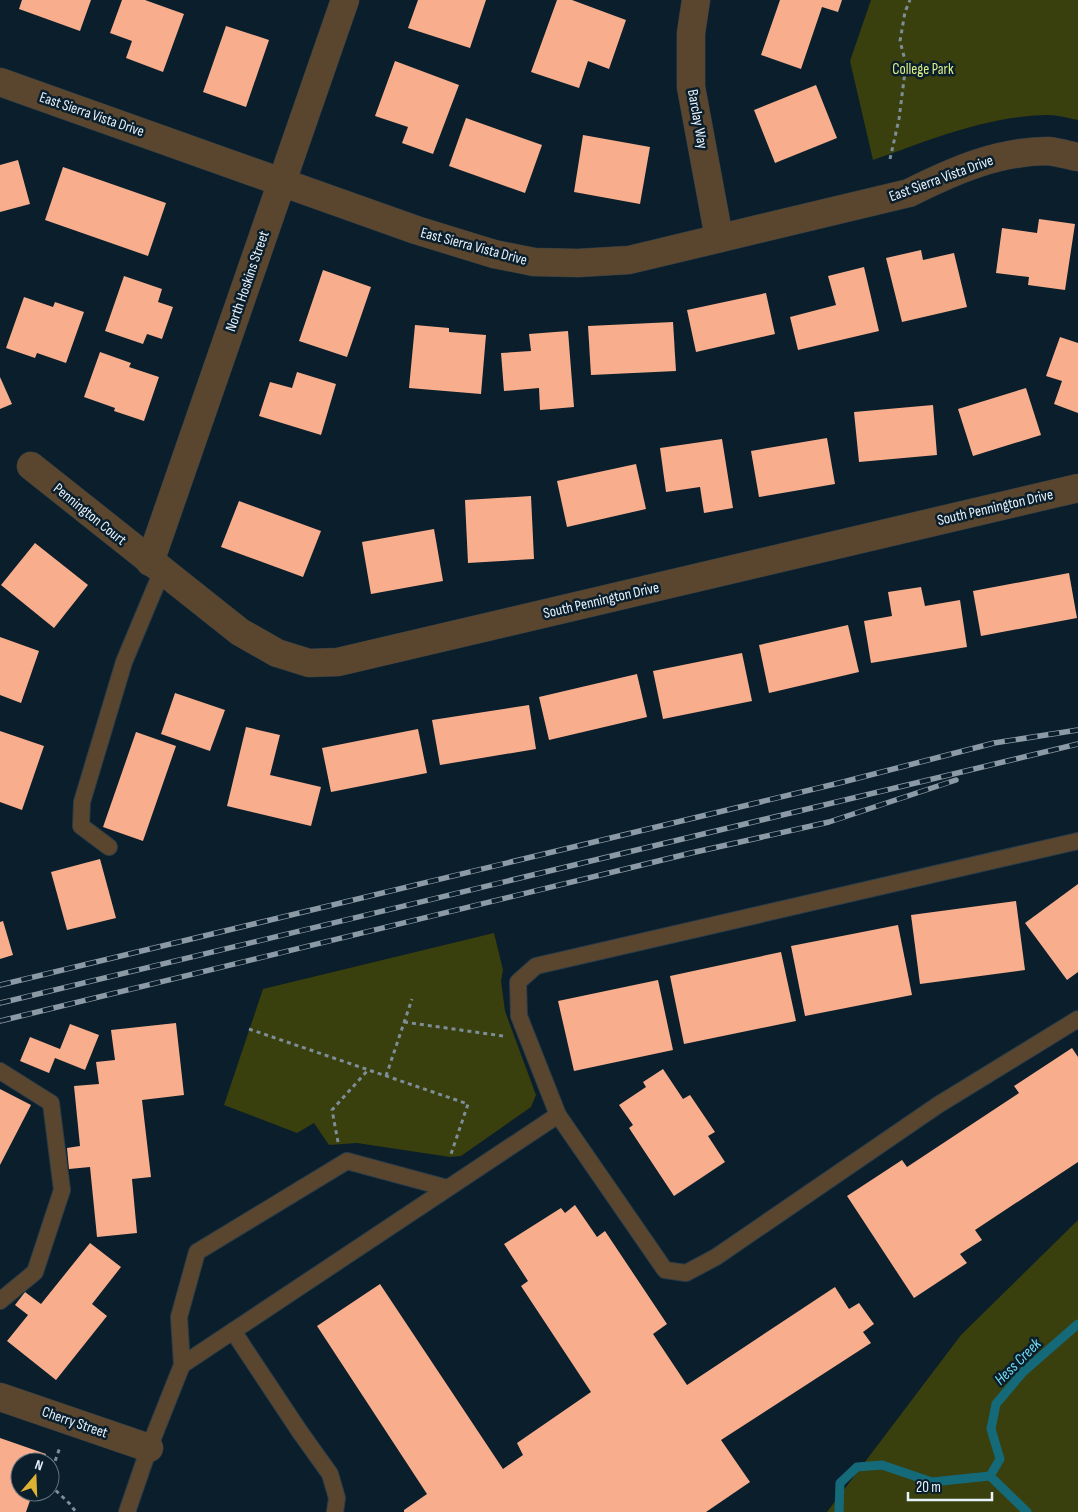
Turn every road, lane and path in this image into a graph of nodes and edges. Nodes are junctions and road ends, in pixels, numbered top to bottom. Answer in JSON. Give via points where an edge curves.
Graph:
{"nodes":[{"id":1,"x":344,"y":0,"type":"edge"},
{"id":2,"x":696,"y":0,"type":"edge"},
{"id":3,"x":910,"y":0,"type":"edge"},
{"id":4,"x":0,"y":82,"type":"edge"},
{"id":5,"x":1078,"y":157,"type":"edge"},
{"id":6,"x":890,"y":160,"type":"dead end"},
{"id":7,"x":281,"y":181,"type":"junction"},
{"id":8,"x":719,"y":238,"type":"junction"},
{"id":9,"x":31,"y":466,"type":"dead end"},
{"id":10,"x":1078,"y":488,"type":"edge"},
{"id":11,"x":156,"y":567,"type":"junction"},
{"id":12,"x":1078,"y":841,"type":"edge"},
{"id":13,"x":109,"y":848,"type":"dead end"},
{"id":14,"x":412,"y":1000,"type":"dead end"},
{"id":15,"x":1078,"y":1019,"type":"edge"},
{"id":16,"x":404,"y":1022,"type":"junction"},
{"id":17,"x":249,"y":1029,"type":"dead end"},
{"id":18,"x":512,"y":1038,"type":"dead end"},
{"id":19,"x":368,"y":1070,"type":"junction"},
{"id":20,"x":0,"y":1071,"type":"edge"},
{"id":21,"x":386,"y":1076,"type":"junction"},
{"id":22,"x":558,"y":1115,"type":"junction"},
{"id":23,"x":338,"y":1144,"type":"dead end"},
{"id":24,"x":450,"y":1157,"type":"dead end"},
{"id":25,"x":447,"y":1188,"type":"junction"},
{"id":26,"x":0,"y":1301,"type":"edge"},
{"id":27,"x":233,"y":1331,"type":"junction"},
{"id":28,"x":182,"y":1365,"type":"junction"},
{"id":29,"x":0,"y":1397,"type":"edge"},
{"id":30,"x":61,"y":1444,"type":"dead end"},
{"id":31,"x":149,"y":1448,"type":"junction"},
{"id":32,"x":58,"y":1452,"type":"edge"},
{"id":33,"x":60,"y":1494,"type":"edge"},
{"id":34,"x":76,"y":1512,"type":"edge"},
{"id":35,"x":127,"y":1512,"type":"edge"},
{"id":36,"x":335,"y":1512,"type":"edge"}],
"edges":[{"from":1,"to":7,"type":"street","name":"North Hoskins Street"},
{"from":2,"to":8,"type":"street","name":"Barclay Way","via":[[691,33],[691,86]]},
{"from":3,"to":6,"type":"path","via":[[900,42],[906,64]]},
{"from":4,"to":7,"type":"street","name":"East Sierra Vista Drive"},
{"from":5,"to":8,"type":"street","name":"East Sierra Vista Drive","via":[[1050,151],[1022,152],[979,162],[909,193]]},
{"from":7,"to":8,"type":"street","name":"East Sierra Vista Drive","via":[[416,230],[494,254],[534,262],[629,260]]},
{"from":7,"to":11,"type":"street","name":"North Hoskins Street"},
{"from":9,"to":11,"type":"street","name":"Pennington Court"},
{"from":10,"to":11,"type":"street","name":"South Pennington Drive","via":[[338,662],[309,662],[277,653],[240,632]]},
{"from":11,"to":13,"type":"lane","via":[[82,802],[82,826]]},
{"from":12,"to":22,"type":"lane","via":[[536,966],[518,982],[519,1016]]},
{"from":14,"to":16,"type":"path"},
{"from":15,"to":22,"type":"lane","via":[[938,1105],[716,1257],[686,1273],[665,1270]]},
{"from":16,"to":18,"type":"path"},
{"from":16,"to":21,"type":"path"},
{"from":17,"to":19,"type":"path"},
{"from":19,"to":21,"type":"path"},
{"from":19,"to":23,"type":"path","via":[[332,1110]]},
{"from":20,"to":26,"type":"lane","via":[[51,1102],[62,1190],[35,1272]]},
{"from":21,"to":24,"type":"path","via":[[468,1104]]},
{"from":22,"to":25,"type":"lane"},
{"from":25,"to":27,"type":"lane"},
{"from":25,"to":28,"type":"lane","via":[[347,1161],[197,1252],[179,1317]]},
{"from":27,"to":28,"type":"lane"},
{"from":27,"to":36,"type":"lane","via":[[330,1474],[336,1498]]},
{"from":28,"to":31,"type":"lane"},
{"from":29,"to":31,"type":"street","name":"Cherry Street"},
{"from":30,"to":32,"type":"path"},
{"from":31,"to":35,"type":"lane"},
{"from":33,"to":34,"type":"path"}]}
